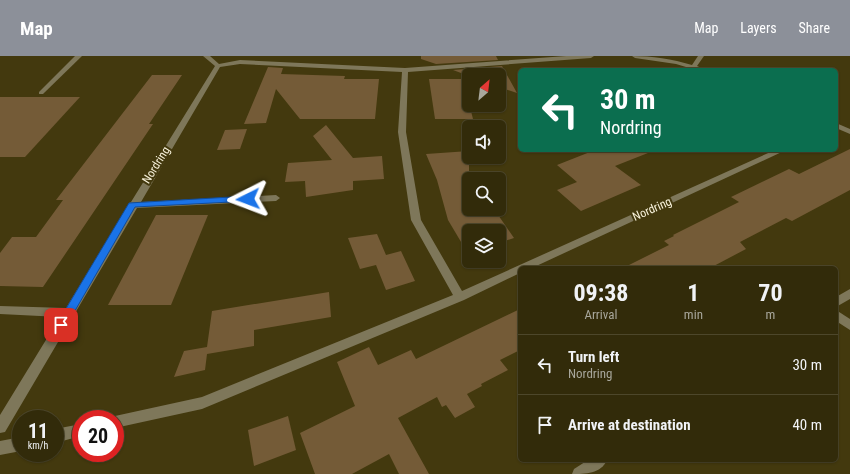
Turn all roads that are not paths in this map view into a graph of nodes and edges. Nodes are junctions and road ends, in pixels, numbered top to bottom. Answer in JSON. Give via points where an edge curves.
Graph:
{"nodes":[{"id":1,"x":79,"y":56,"type":"edge"},
{"id":2,"x":206,"y":56,"type":"edge"},
{"id":3,"x":591,"y":56,"type":"edge"},
{"id":4,"x":635,"y":56,"type":"edge"},
{"id":5,"x":700,"y":56,"type":"edge"},
{"id":6,"x":218,"y":66,"type":"junction"},
{"id":7,"x":694,"y":66,"type":"junction"},
{"id":8,"x":698,"y":68,"type":"edge"},
{"id":9,"x":405,"y":70,"type":"junction"},
{"id":10,"x":41,"y":93,"type":"dead end"},
{"id":11,"x":838,"y":126,"type":"edge"},
{"id":12,"x":850,"y":132,"type":"edge"},
{"id":13,"x":778,"y":152,"type":"edge"},
{"id":14,"x":276,"y":198,"type":"dead end"},
{"id":15,"x":132,"y":205,"type":"junction"},
{"id":16,"x":527,"y":266,"type":"edge"},
{"id":17,"x":518,"y":270,"type":"edge"},
{"id":18,"x":850,"y":293,"type":"edge"},
{"id":19,"x":460,"y":297,"type":"junction"},
{"id":20,"x":838,"y":302,"type":"edge"},
{"id":21,"x":0,"y":310,"type":"edge"},
{"id":22,"x":69,"y":313,"type":"junction"},
{"id":23,"x":838,"y":316,"type":"edge"},
{"id":24,"x":850,"y":325,"type":"edge"},
{"id":25,"x":124,"y":420,"type":"edge"},
{"id":26,"x":0,"y":427,"type":"edge"},
{"id":27,"x":12,"y":446,"type":"edge"},
{"id":28,"x":0,"y":448,"type":"edge"},
{"id":29,"x":597,"y":462,"type":"edge"},
{"id":30,"x":579,"y":474,"type":"edge"}],
"edges":[{"from":1,"to":10,"type":"street"},
{"from":2,"to":6,"type":"street"},
{"from":3,"to":9,"type":"street"},
{"from":4,"to":7,"type":"street"},
{"from":5,"to":7,"type":"street"},
{"from":6,"to":9,"type":"street","via":[[240,62]]},
{"from":6,"to":15,"type":"street","name":"Nordring"},
{"from":7,"to":8,"type":"street"},
{"from":9,"to":19,"type":"street","via":[[402,132],[416,220]]},
{"from":11,"to":12,"type":"street"},
{"from":13,"to":16,"type":"street","name":"Nordring"},
{"from":14,"to":15,"type":"street"},
{"from":15,"to":22,"type":"street","name":"Nordring"},
{"from":17,"to":19,"type":"street"},
{"from":18,"to":20,"type":"street"},
{"from":19,"to":25,"type":"street","via":[[202,403]]},
{"from":21,"to":22,"type":"street"},
{"from":22,"to":26,"type":"street","name":"Nordring"},
{"from":23,"to":24,"type":"street"},
{"from":27,"to":28,"type":"street"},
{"from":29,"to":30,"type":"street"}]}
